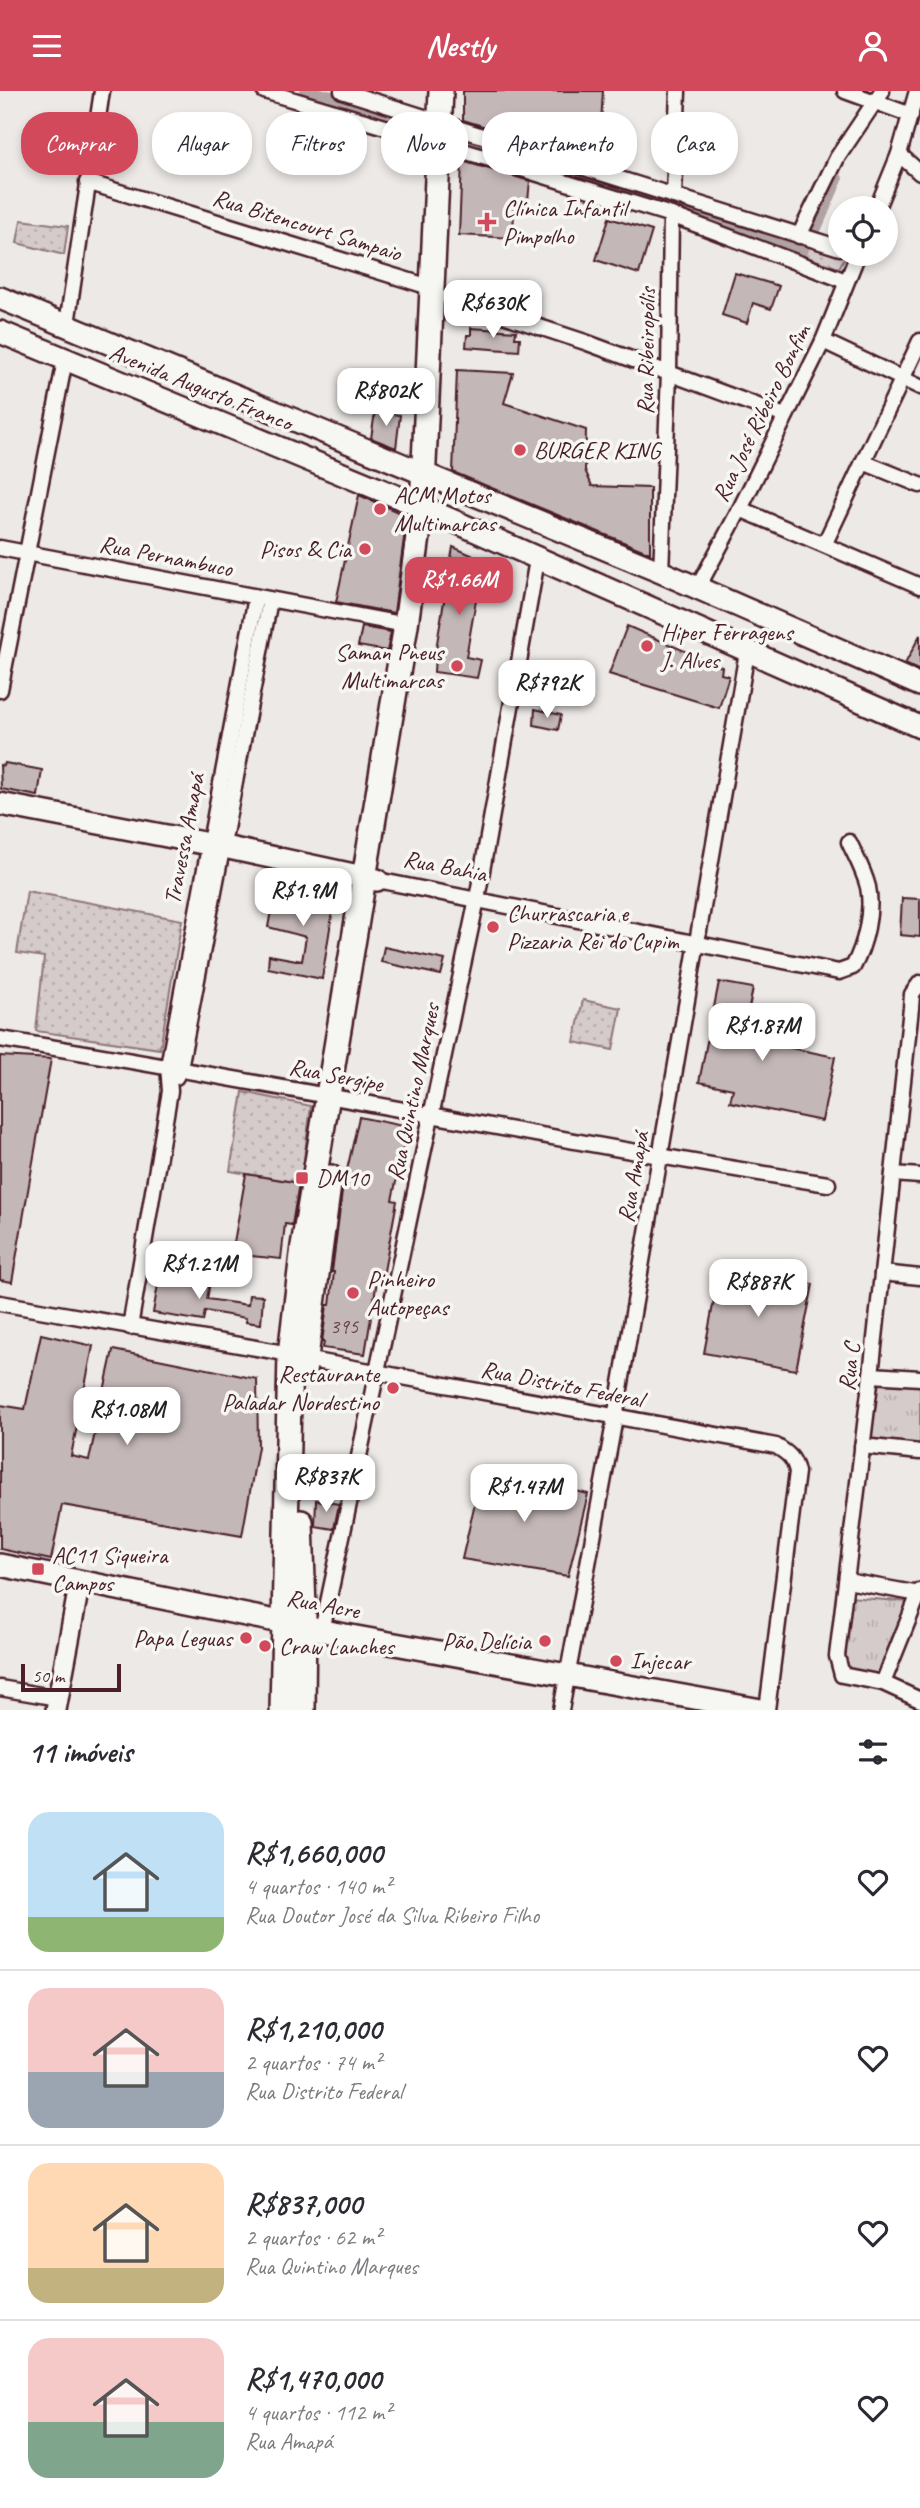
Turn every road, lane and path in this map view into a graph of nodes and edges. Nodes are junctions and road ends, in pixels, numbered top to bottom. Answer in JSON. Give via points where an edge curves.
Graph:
{"nodes":[{"id":1,"x":102,"y":91,"type":"edge"},
{"id":2,"x":264,"y":91,"type":"edge"},
{"id":3,"x":342,"y":91,"type":"edge"},
{"id":4,"x":441,"y":91,"type":"edge"},
{"id":5,"x":455,"y":91,"type":"edge"},
{"id":6,"x":678,"y":91,"type":"edge"},
{"id":7,"x":845,"y":91,"type":"edge"},
{"id":8,"x":917,"y":91,"type":"edge"},
{"id":9,"x":878,"y":96,"type":"edge"},
{"id":10,"x":392,"y":112,"type":"edge"},
{"id":11,"x":444,"y":112,"type":"edge"},
{"id":12,"x":451,"y":112,"type":"edge"},
{"id":13,"x":911,"y":115,"type":"junction"},
{"id":14,"x":381,"y":119,"type":"edge"},
{"id":15,"x":468,"y":141,"type":"edge"},
{"id":16,"x":468,"y":142,"type":"edge"},
{"id":17,"x":900,"y":155,"type":"junction"},
{"id":18,"x":920,"y":173,"type":"edge"},
{"id":19,"x":445,"y":175,"type":"edge"},
{"id":20,"x":88,"y":181,"type":"junction"},
{"id":21,"x":674,"y":196,"type":"junction"},
{"id":22,"x":882,"y":196,"type":"edge"},
{"id":23,"x":671,"y":215,"type":"junction"},
{"id":24,"x":799,"y":236,"type":"junction"},
{"id":25,"x":828,"y":244,"type":"edge"},
{"id":26,"x":853,"y":266,"type":"edge"},
{"id":27,"x":846,"y":281,"type":"junction"},
{"id":28,"x":441,"y":293,"type":"junction"},
{"id":29,"x":0,"y":298,"type":"edge"},
{"id":30,"x":67,"y":324,"type":"junction"},
{"id":31,"x":0,"y":332,"type":"edge"},
{"id":32,"x":823,"y":341,"type":"junction"},
{"id":33,"x":920,"y":341,"type":"edge"},
{"id":34,"x":65,"y":360,"type":"junction"},
{"id":35,"x":669,"y":373,"type":"junction"},
{"id":36,"x":903,"y":379,"type":"junction"},
{"id":37,"x":920,"y":387,"type":"edge"},
{"id":38,"x":785,"y":415,"type":"junction"},
{"id":39,"x":863,"y":462,"type":"junction"},
{"id":40,"x":432,"y":478,"type":"junction"},
{"id":41,"x":920,"y":485,"type":"edge"},
{"id":42,"x":740,"y":509,"type":"junction"},
{"id":43,"x":429,"y":510,"type":"junction"},
{"id":44,"x":824,"y":543,"type":"junction"},
{"id":45,"x":0,"y":548,"type":"edge"},
{"id":46,"x":27,"y":553,"type":"junction"},
{"id":47,"x":537,"y":560,"type":"junction"},
{"id":48,"x":661,"y":572,"type":"junction"},
{"id":49,"x":920,"y":586,"type":"edge"},
{"id":50,"x":697,"y":589,"type":"junction"},
{"id":51,"x":263,"y":598,"type":"junction"},
{"id":52,"x":406,"y":625,"type":"junction"},
{"id":53,"x":747,"y":652,"type":"junction"},
{"id":54,"x":920,"y":685,"type":"edge"},
{"id":55,"x":0,"y":690,"type":"edge"},
{"id":56,"x":920,"y":727,"type":"edge"},
{"id":57,"x":0,"y":804,"type":"edge"},
{"id":58,"x":849,"y":842,"type":"dead end"},
{"id":59,"x":216,"y":845,"type":"junction"},
{"id":60,"x":370,"y":879,"type":"junction"},
{"id":61,"x":477,"y":899,"type":"junction"},
{"id":62,"x":696,"y":944,"type":"junction"},
{"id":63,"x":920,"y":983,"type":"edge"},
{"id":64,"x":0,"y":1039,"type":"edge"},
{"id":65,"x":174,"y":1067,"type":"junction"},
{"id":66,"x":904,"y":1073,"type":"junction"},
{"id":67,"x":920,"y":1075,"type":"edge"},
{"id":68,"x":334,"y":1097,"type":"junction"},
{"id":69,"x":431,"y":1116,"type":"junction"},
{"id":70,"x":659,"y":1158,"type":"junction"},
{"id":71,"x":893,"y":1174,"type":"junction"},
{"id":72,"x":920,"y":1176,"type":"edge"},
{"id":73,"x":828,"y":1184,"type":"dead end"},
{"id":74,"x":882,"y":1273,"type":"junction"},
{"id":75,"x":920,"y":1277,"type":"edge"},
{"id":76,"x":0,"y":1303,"type":"edge"},
{"id":77,"x":130,"y":1327,"type":"junction"},
{"id":78,"x":298,"y":1357,"type":"junction"},
{"id":79,"x":376,"y":1373,"type":"junction"},
{"id":80,"x":871,"y":1375,"type":"junction"},
{"id":81,"x":920,"y":1378,"type":"edge"},
{"id":82,"x":615,"y":1418,"type":"junction"},
{"id":83,"x":862,"y":1446,"type":"junction"},
{"id":84,"x":920,"y":1452,"type":"edge"},
{"id":85,"x":0,"y":1566,"type":"edge"},
{"id":86,"x":80,"y":1581,"type":"junction"},
{"id":87,"x":847,"y":1581,"type":"junction"},
{"id":88,"x":919,"y":1593,"type":"edge"},
{"id":89,"x":303,"y":1627,"type":"junction"},
{"id":90,"x":567,"y":1676,"type":"junction"},
{"id":91,"x":883,"y":1683,"type":"junction"},
{"id":92,"x":0,"y":1688,"type":"edge"},
{"id":93,"x":920,"y":1700,"type":"edge"},
{"id":94,"x":57,"y":1704,"type":"edge"},
{"id":95,"x":282,"y":1710,"type":"edge"},
{"id":96,"x":303,"y":1710,"type":"edge"},
{"id":97,"x":561,"y":1710,"type":"edge"},
{"id":98,"x":761,"y":1710,"type":"edge"},
{"id":99,"x":767,"y":1710,"type":"edge"}],
"edges":[{"from":1,"to":20,"type":"street"},
{"from":2,"to":14,"type":"street"},
{"from":3,"to":10,"type":"street"},
{"from":4,"to":11,"type":"main road"},
{"from":5,"to":12,"type":"main road"},
{"from":6,"to":21,"type":"street"},
{"from":7,"to":9,"type":"street"},
{"from":8,"to":13,"type":"street"},
{"from":9,"to":13,"type":"street"},
{"from":9,"to":24,"type":"street","via":[[837,158]]},
{"from":13,"to":17,"type":"street"},
{"from":15,"to":21,"type":"street"},
{"from":16,"to":23,"type":"street"},
{"from":17,"to":18,"type":"street"},
{"from":17,"to":22,"type":"street"},
{"from":19,"to":28,"type":"main road"},
{"from":20,"to":28,"type":"street","name":"Rua Bitencourt Sampaio"},
{"from":20,"to":30,"type":"street"},
{"from":21,"to":24,"type":"street"},
{"from":23,"to":27,"type":"street"},
{"from":23,"to":35,"type":"street","name":"Rua Ribeiropólis"},
{"from":24,"to":25,"type":"street"},
{"from":26,"to":27,"type":"street","name":"Rua José Ribeiro Bonfim"},
{"from":27,"to":32,"type":"street","name":"Rua José Ribeiro Bonfim"},
{"from":28,"to":35,"type":"street","name":"Rua Bitencourt Sampaio"},
{"from":28,"to":40,"type":"main road"},
{"from":29,"to":30,"type":"main road","name":"Avenida Augusto Franco"},
{"from":30,"to":40,"type":"main road","name":"Avenida Augusto Franco"},
{"from":31,"to":34,"type":"main road","name":"Avenida Augusto Franco"},
{"from":32,"to":36,"type":"street"},
{"from":32,"to":38,"type":"street","name":"Rua José Ribeiro Bonfim"},
{"from":33,"to":36,"type":"street"},
{"from":34,"to":43,"type":"main road","name":"Avenida Augusto Franco"},
{"from":34,"to":46,"type":"street"},
{"from":35,"to":38,"type":"street","name":"Rua Bitencourt Sampaio"},
{"from":35,"to":48,"type":"street","name":"Rua Ribeiropólis"},
{"from":36,"to":37,"type":"street"},
{"from":36,"to":39,"type":"street"},
{"from":38,"to":42,"type":"street","name":"Rua José Ribeiro Bonfim"},
{"from":39,"to":41,"type":"street"},
{"from":39,"to":44,"type":"street"},
{"from":40,"to":43,"type":"main road"},
{"from":40,"to":48,"type":"main road","name":"Avenida Augusto Franco"},
{"from":42,"to":44,"type":"street"},
{"from":42,"to":50,"type":"street","name":"Rua José Ribeiro Bonfim"},
{"from":43,"to":47,"type":"main road","name":"Avenida Augusto Franco"},
{"from":43,"to":52,"type":"main road"},
{"from":43,"to":60,"type":"main road"},
{"from":44,"to":49,"type":"street"},
{"from":45,"to":46,"type":"street","name":"Rua Pernambuco"},
{"from":46,"to":51,"type":"street","name":"Rua Pernambuco"},
{"from":46,"to":55,"type":"street"},
{"from":47,"to":53,"type":"main road","name":"Avenida Augusto Franco"},
{"from":47,"to":61,"type":"street","name":"Rua Quintino Marques"},
{"from":48,"to":50,"type":"main road","name":"Avenida Augusto Franco"},
{"from":50,"to":54,"type":"main road","name":"Avenida Augusto Franco"},
{"from":51,"to":52,"type":"street","name":"Rua Pernambuco"},
{"from":51,"to":59,"type":"street","name":"Travessa Amapá"},
{"from":52,"to":60,"type":"main road"},
{"from":53,"to":56,"type":"main road","name":"Avenida Augusto Franco"},
{"from":53,"to":62,"type":"street","name":"Rua Amapá"},
{"from":57,"to":59,"type":"main road","name":"Rua Bahia"},
{"from":58,"to":62,"type":"street","name":"Rua Bahia","via":[[863,872],[869,906],[853,967],[839,972]]},
{"from":59,"to":60,"type":"main road","name":"Rua Bahia"},
{"from":59,"to":65,"type":"street","name":"Travessa Amapá"},
{"from":60,"to":61,"type":"street","name":"Rua Bahia"},
{"from":60,"to":68,"type":"main road"},
{"from":61,"to":62,"type":"street","name":"Rua Bahia"},
{"from":61,"to":69,"type":"street","name":"Rua Quintino Marques"},
{"from":62,"to":70,"type":"street","name":"Rua Amapá"},
{"from":63,"to":66,"type":"street","name":"Rua C","via":[[912,994]]},
{"from":64,"to":65,"type":"street","name":"Rua Sergipe"},
{"from":65,"to":68,"type":"street","name":"Rua Sergipe"},
{"from":65,"to":77,"type":"street","name":"Travessa Amapá"},
{"from":66,"to":67,"type":"street"},
{"from":66,"to":71,"type":"street","name":"Rua C"},
{"from":68,"to":69,"type":"street","name":"Rua Sergipe"},
{"from":68,"to":78,"type":"main road"},
{"from":69,"to":70,"type":"street","name":"Rua Sergipe"},
{"from":69,"to":79,"type":"street","name":"Rua Quintino Marques"},
{"from":70,"to":73,"type":"street","name":"Rua Sergipe"},
{"from":70,"to":82,"type":"street","name":"Rua Amapá"},
{"from":71,"to":72,"type":"street"},
{"from":71,"to":74,"type":"street","name":"Rua C"},
{"from":74,"to":75,"type":"street"},
{"from":74,"to":80,"type":"street","name":"Rua C"},
{"from":76,"to":77,"type":"street","name":"Rua Distrito Federal"},
{"from":77,"to":78,"type":"street","name":"Rua Distrito Federal"},
{"from":78,"to":79,"type":"street","name":"Rua Distrito Federal"},
{"from":78,"to":89,"type":"main road"},
{"from":79,"to":82,"type":"street","name":"Rua Distrito Federal"},
{"from":79,"to":89,"type":"street","name":"Rua Quintino Marques"},
{"from":80,"to":81,"type":"street"},
{"from":80,"to":83,"type":"street","name":"Rua C"},
{"from":82,"to":90,"type":"street","name":"Rua Amapá"},
{"from":82,"to":99,"type":"street","name":"Rua Distrito Federal","via":[[776,1446],[794,1459],[797,1472]]},
{"from":83,"to":84,"type":"street"},
{"from":83,"to":87,"type":"street","name":"Rua C"},
{"from":85,"to":86,"type":"main road","name":"Rua Acre"},
{"from":86,"to":89,"type":"main road","name":"Rua Acre"},
{"from":86,"to":94,"type":"street"},
{"from":87,"to":88,"type":"street"},
{"from":87,"to":91,"type":"street","name":"Rua C","via":[[838,1668],[842,1675]]},
{"from":88,"to":91,"type":"street"},
{"from":89,"to":90,"type":"main road","name":"Rua Acre"},
{"from":89,"to":95,"type":"main road"},
{"from":89,"to":96,"type":"main road"},
{"from":90,"to":97,"type":"street","name":"Rua Amapá"},
{"from":90,"to":98,"type":"main road","name":"Rua Acre"},
{"from":91,"to":93,"type":"street","name":"Rua C"},
{"from":92,"to":94,"type":"street"}]}
